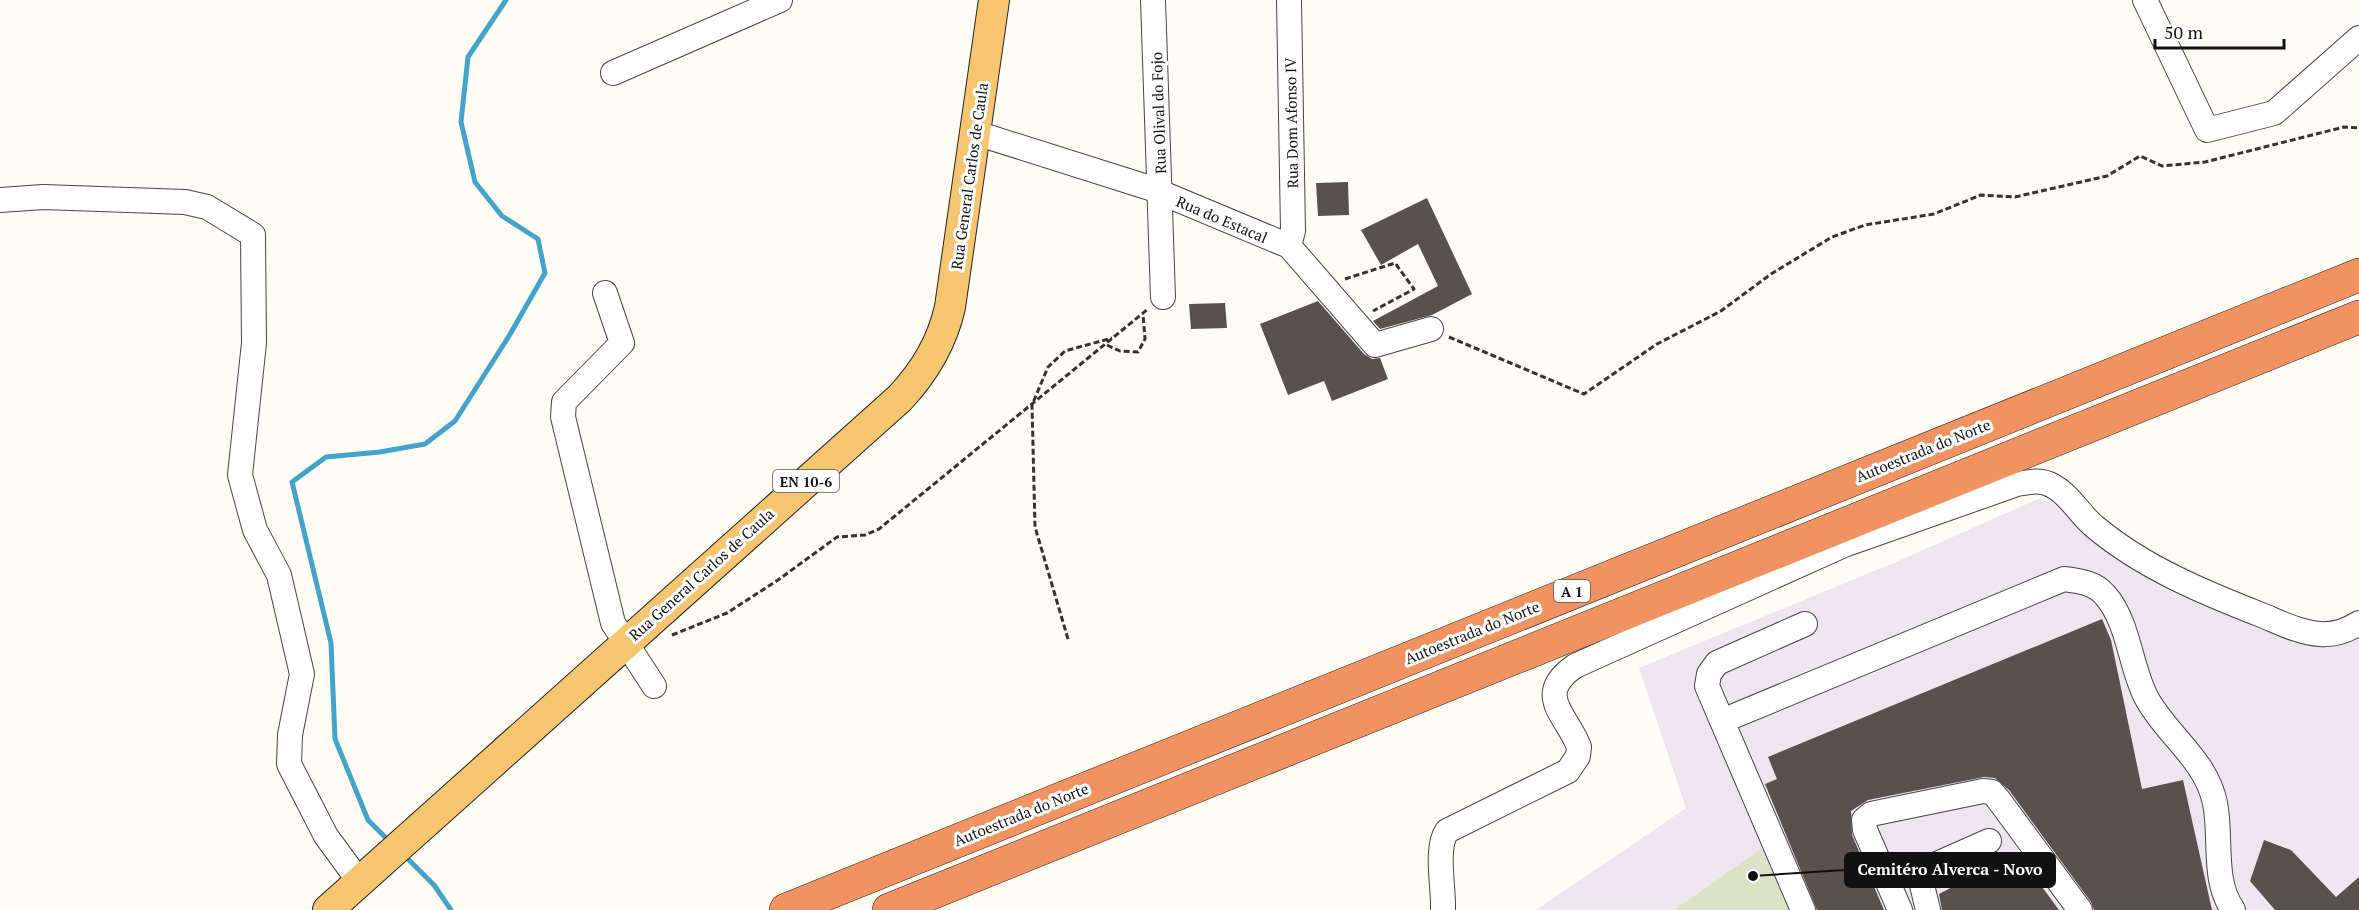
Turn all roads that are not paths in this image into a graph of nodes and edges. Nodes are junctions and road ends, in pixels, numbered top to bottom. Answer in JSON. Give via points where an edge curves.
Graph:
{"nodes":[{"id":1,"x":780,"y":0,"type":"edge"},
{"id":2,"x":994,"y":0,"type":"edge"},
{"id":3,"x":1153,"y":0,"type":"edge"},
{"id":4,"x":1289,"y":0,"type":"edge"},
{"id":5,"x":2145,"y":0,"type":"edge"},
{"id":6,"x":2359,"y":38,"type":"edge"},
{"id":7,"x":613,"y":73,"type":"dead end"},
{"id":8,"x":976,"y":133,"type":"junction"},
{"id":9,"x":1161,"y":192,"type":"junction"},
{"id":10,"x":0,"y":200,"type":"edge"},
{"id":11,"x":1289,"y":246,"type":"junction"},
{"id":12,"x":2359,"y":275,"type":"edge"},
{"id":13,"x":605,"y":293,"type":"dead end"},
{"id":14,"x":1163,"y":297,"type":"road end"},
{"id":15,"x":2359,"y":317,"type":"edge"},
{"id":16,"x":1431,"y":329,"type":"road end"},
{"id":17,"x":2359,"y":623,"type":"edge"},
{"id":18,"x":1805,"y":624,"type":"dead end"},
{"id":19,"x":624,"y":643,"type":"junction"},
{"id":20,"x":654,"y":686,"type":"dead end"},
{"id":21,"x":1722,"y":721,"type":"junction"},
{"id":22,"x":1989,"y":841,"type":"dead end"},
{"id":23,"x":359,"y":881,"type":"junction"},
{"id":24,"x":328,"y":910,"type":"edge"},
{"id":25,"x":786,"y":910,"type":"edge"},
{"id":26,"x":889,"y":910,"type":"edge"},
{"id":27,"x":1443,"y":910,"type":"edge"},
{"id":28,"x":1803,"y":910,"type":"edge"},
{"id":29,"x":1900,"y":910,"type":"edge"},
{"id":30,"x":1928,"y":910,"type":"edge"},
{"id":31,"x":2080,"y":910,"type":"edge"},
{"id":32,"x":2233,"y":910,"type":"edge"}],
"edges":[{"from":1,"to":7,"type":"street"},
{"from":2,"to":8,"type":"main road","name":"Rua General Carlos de Caula","number":"EN 10-6"},
{"from":3,"to":9,"type":"street","name":"Rua Olival do Fojo"},
{"from":4,"to":11,"type":"street","name":"Rua Dom Afonso IV","via":[[1293,231]]},
{"from":5,"to":6,"type":"street","via":[[2207,130],[2274,113]]},
{"from":8,"to":9,"type":"street","name":"Rua do Estacal"},
{"from":8,"to":19,"type":"main road","name":"Rua General Carlos de Caula","number":"EN 10-6","via":[[950,307],[939,343],[923,370],[900,398]]},
{"from":9,"to":11,"type":"street","name":"Rua do Estacal"},
{"from":9,"to":14,"type":"street","name":"Rua Olival do Fojo"},
{"from":10,"to":23,"type":"street","via":[[43,197],[185,202],[207,207],[253,235],[254,343],[240,475],[255,530],[279,575],[302,674],[290,735],[289,764],[326,836]]},
{"from":11,"to":16,"type":"street","name":"Rua do Estacal","via":[[1375,345]]},
{"from":12,"to":25,"type":"highway","name":"Autoestrada do Norte","number":"A 1"},
{"from":13,"to":19,"type":"street","via":[[622,343],[572,392],[562,408],[613,623]]},
{"from":15,"to":26,"type":"highway","number":"A 1"},
{"from":17,"to":27,"type":"street","via":[[2344,631],[2320,634],[2221,600],[2121,547],[2094,527],[2052,485],[2032,481],[2017,484],[1844,544],[1564,673],[1558,680],[1555,702],[1579,747],[1575,764],[1447,831],[1440,854]]},
{"from":18,"to":21,"type":"street","via":[[1717,663],[1707,686]]},
{"from":19,"to":20,"type":"street"},
{"from":19,"to":23,"type":"main road","name":"Rua General Carlos de Caula","number":"EN 10-6"},
{"from":21,"to":28,"type":"street"},
{"from":21,"to":32,"type":"street","via":[[2064,579],[2085,581],[2104,593],[2114,607],[2145,695],[2207,778],[2215,803],[2222,887]]},
{"from":22,"to":30,"type":"street","via":[[1928,868],[1922,885]]},
{"from":23,"to":24,"type":"main road","name":"Rua General Carlos de Caula","number":"EN 10-6"},
{"from":29,"to":31,"type":"street","via":[[1864,820],[1870,814],[1983,791],[1992,792],[1998,799]]}]}
